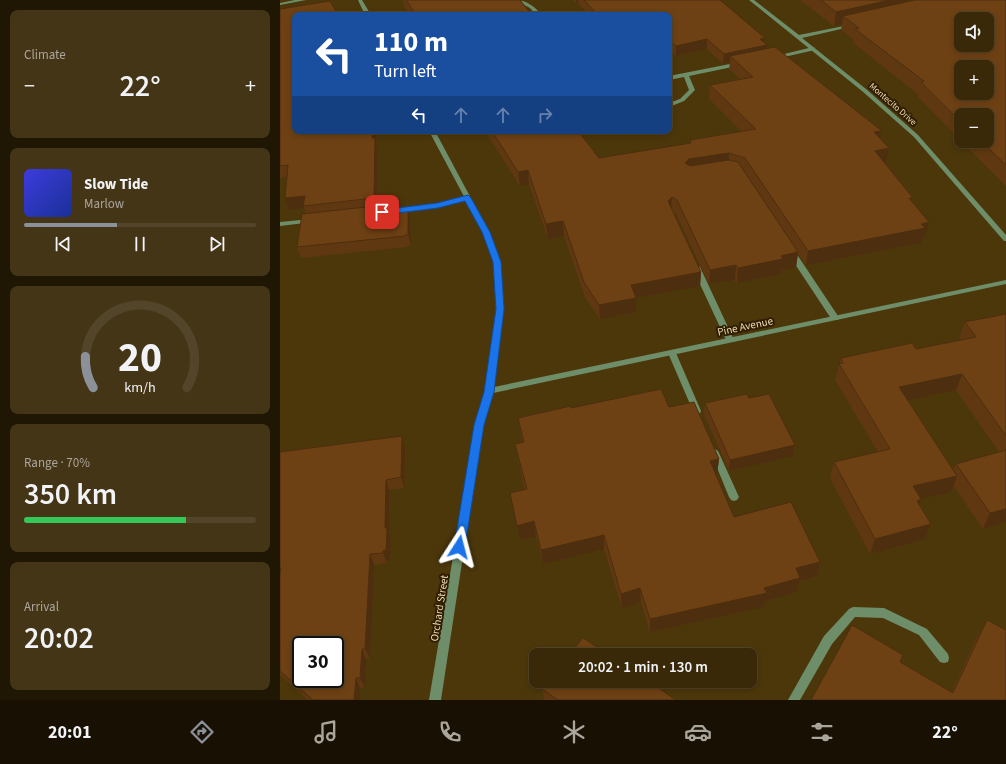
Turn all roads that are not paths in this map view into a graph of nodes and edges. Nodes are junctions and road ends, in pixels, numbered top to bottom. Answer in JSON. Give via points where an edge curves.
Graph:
{"nodes":[{"id":1,"x":304,"y":0,"type":"edge"},
{"id":2,"x":360,"y":0,"type":"edge"},
{"id":3,"x":517,"y":0,"type":"edge"},
{"id":4,"x":751,"y":0,"type":"edge"},
{"id":5,"x":280,"y":4,"type":"edge"},
{"id":6,"x":366,"y":12,"type":"edge"},
{"id":7,"x":536,"y":12,"type":"edge"},
{"id":8,"x":858,"y":24,"type":"edge"},
{"id":9,"x":798,"y":37,"type":"junction"},
{"id":10,"x":813,"y":49,"type":"junction"},
{"id":11,"x":768,"y":58,"type":"edge"},
{"id":12,"x":746,"y":63,"type":"edge"},
{"id":13,"x":686,"y":75,"type":"junction"},
{"id":14,"x":672,"y":77,"type":"edge"},
{"id":15,"x":672,"y":104,"type":"edge"},
{"id":16,"x":434,"y":134,"type":"edge"},
{"id":17,"x":468,"y":198,"type":"junction"},
{"id":18,"x":355,"y":216,"type":"edge"},
{"id":19,"x":318,"y":220,"type":"edge"},
{"id":20,"x":280,"y":224,"type":"edge"},
{"id":21,"x":1006,"y":239,"type":"edge"},
{"id":22,"x":788,"y":246,"type":"edge"},
{"id":23,"x":691,"y":257,"type":"edge"},
{"id":24,"x":1006,"y":282,"type":"edge"},
{"id":25,"x":835,"y":318,"type":"junction"},
{"id":26,"x":730,"y":340,"type":"junction"},
{"id":27,"x":672,"y":353,"type":"junction"},
{"id":28,"x":489,"y":392,"type":"junction"},
{"id":29,"x":701,"y":420,"type":"edge"},
{"id":30,"x":713,"y":448,"type":"edge"},
{"id":31,"x":734,"y":497,"type":"dead end"},
{"id":32,"x":944,"y":658,"type":"dead end"},
{"id":33,"x":435,"y":700,"type":"edge"},
{"id":34,"x":794,"y":700,"type":"edge"}],
"edges":[{"from":1,"to":5,"type":"street"},
{"from":2,"to":6,"type":"street"},
{"from":3,"to":7,"type":"street","via":[[532,7]]},
{"from":4,"to":9,"type":"street","name":"Montecito Drive"},
{"from":8,"to":9,"type":"street"},
{"from":9,"to":10,"type":"street","name":"Montecito Drive"},
{"from":10,"to":11,"type":"street"},
{"from":10,"to":21,"type":"street","name":"Montecito Drive","via":[[916,136]]},
{"from":12,"to":13,"type":"street"},
{"from":13,"to":14,"type":"street"},
{"from":13,"to":15,"type":"street","via":[[692,90],[687,97]]},
{"from":16,"to":17,"type":"street","name":"Orchard Street"},
{"from":17,"to":18,"type":"street","via":[[438,206]]},
{"from":17,"to":28,"type":"street","name":"Orchard Street","via":[[486,232],[497,262],[500,309]]},
{"from":19,"to":20,"type":"street"},
{"from":22,"to":25,"type":"street"},
{"from":23,"to":26,"type":"street"},
{"from":24,"to":25,"type":"street","name":"Pine Avenue"},
{"from":25,"to":26,"type":"street","name":"Pine Avenue"},
{"from":26,"to":27,"type":"street","name":"Pine Avenue"},
{"from":27,"to":28,"type":"street","name":"Pine Avenue"},
{"from":27,"to":29,"type":"street"},
{"from":28,"to":33,"type":"street","name":"Orchard Street","via":[[479,425]]},
{"from":30,"to":31,"type":"street"},
{"from":32,"to":34,"type":"street","via":[[923,632],[884,612],[853,612],[828,640]]}]}
